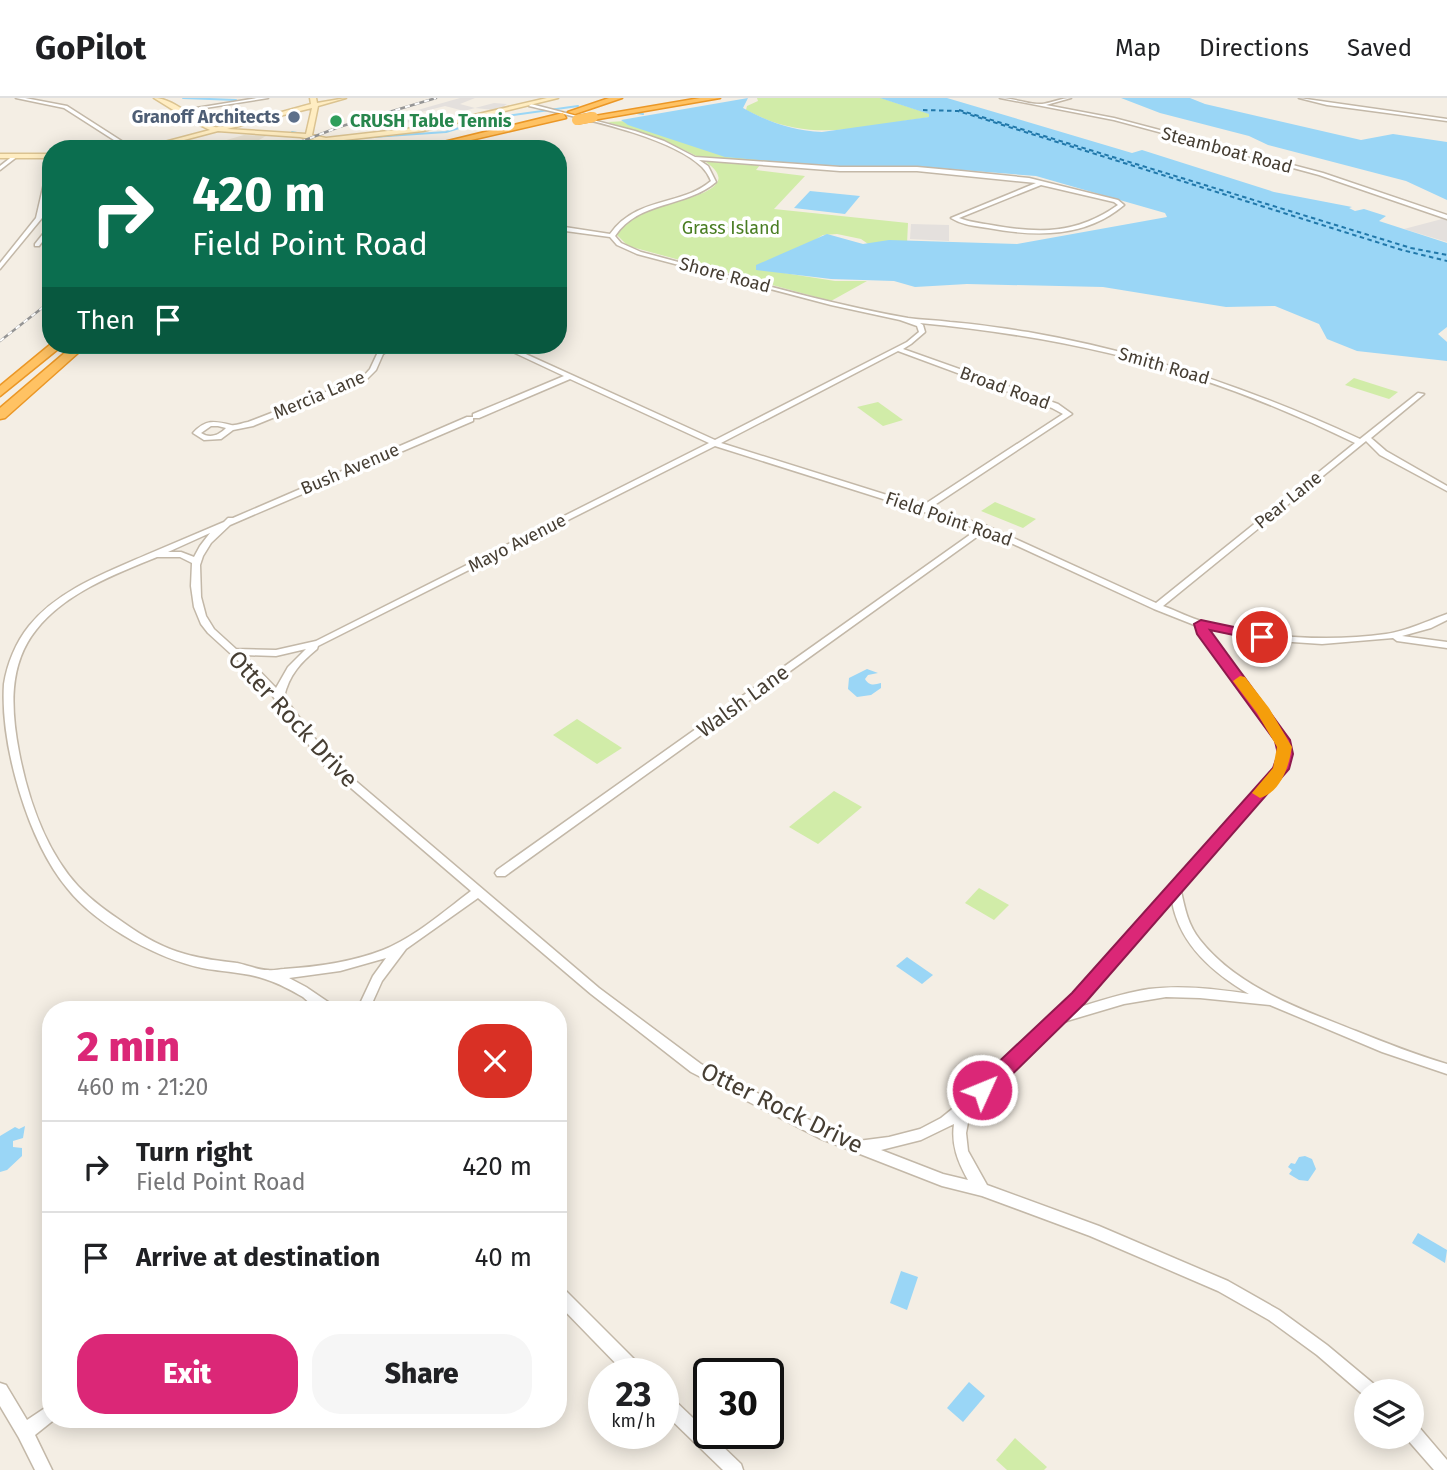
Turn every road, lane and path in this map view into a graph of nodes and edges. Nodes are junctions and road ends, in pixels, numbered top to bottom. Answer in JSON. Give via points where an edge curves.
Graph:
{"nodes":[{"id":1,"x":18,"y":98,"type":"edge"},
{"id":2,"x":157,"y":98,"type":"edge"},
{"id":3,"x":239,"y":98,"type":"edge"},
{"id":4,"x":266,"y":98,"type":"edge"},
{"id":5,"x":343,"y":98,"type":"edge"},
{"id":6,"x":555,"y":98,"type":"edge"},
{"id":7,"x":618,"y":98,"type":"edge"},
{"id":8,"x":667,"y":98,"type":"edge"},
{"id":9,"x":716,"y":98,"type":"edge"},
{"id":10,"x":1002,"y":98,"type":"edge"},
{"id":11,"x":1069,"y":98,"type":"edge"},
{"id":12,"x":1301,"y":98,"type":"edge"},
{"id":13,"x":1318,"y":98,"type":"edge"},
{"id":14,"x":1340,"y":98,"type":"edge"},
{"id":15,"x":634,"y":100,"type":"dead end"},
{"id":16,"x":248,"y":101,"type":"junction"},
{"id":17,"x":313,"y":101,"type":"edge"},
{"id":18,"x":531,"y":105,"type":"junction"},
{"id":19,"x":1037,"y":105,"type":"junction"},
{"id":20,"x":180,"y":111,"type":"junction"},
{"id":21,"x":559,"y":114,"type":"junction"},
{"id":22,"x":575,"y":116,"type":"junction"},
{"id":23,"x":591,"y":116,"type":"junction"},
{"id":24,"x":1447,"y":120,"type":"edge"},
{"id":25,"x":219,"y":130,"type":"junction"},
{"id":26,"x":308,"y":136,"type":"junction"},
{"id":27,"x":118,"y":140,"type":"edge"},
{"id":28,"x":178,"y":140,"type":"edge"},
{"id":29,"x":327,"y":140,"type":"joint"},
{"id":30,"x":457,"y":140,"type":"edge"},
{"id":31,"x":483,"y":140,"type":"edge"},
{"id":32,"x":0,"y":156,"type":"edge"},
{"id":33,"x":16,"y":156,"type":"junction"},
{"id":34,"x":42,"y":156,"type":"edge"},
{"id":35,"x":696,"y":158,"type":"junction"},
{"id":36,"x":0,"y":168,"type":"edge"},
{"id":37,"x":1040,"y":184,"type":"junction"},
{"id":38,"x":42,"y":205,"type":"edge"},
{"id":39,"x":1447,"y":217,"type":"edge"},
{"id":40,"x":567,"y":229,"type":"edge"},
{"id":41,"x":612,"y":236,"type":"junction"},
{"id":42,"x":42,"y":238,"type":"edge"},
{"id":43,"x":37,"y":245,"type":"dead end"},
{"id":44,"x":0,"y":267,"type":"edge"},
{"id":45,"x":910,"y":320,"type":"junction"},
{"id":46,"x":958,"y":325,"type":"junction"},
{"id":47,"x":922,"y":332,"type":"junction"},
{"id":48,"x":898,"y":349,"type":"junction"},
{"id":49,"x":42,"y":351,"type":"edge"},
{"id":50,"x":46,"y":354,"type":"edge"},
{"id":51,"x":76,"y":354,"type":"edge"},
{"id":52,"x":380,"y":354,"type":"edge"},
{"id":53,"x":521,"y":354,"type":"edge"},
{"id":54,"x":571,"y":376,"type":"junction"},
{"id":55,"x":0,"y":392,"type":"edge"},
{"id":56,"x":1420,"y":394,"type":"dead end"},
{"id":57,"x":0,"y":415,"type":"edge"},
{"id":58,"x":231,"y":428,"type":"dead end"},
{"id":59,"x":1363,"y":440,"type":"junction"},
{"id":60,"x":715,"y":442,"type":"junction"},
{"id":61,"x":1447,"y":489,"type":"edge"},
{"id":62,"x":925,"y":508,"type":"junction"},
{"id":63,"x":231,"y":520,"type":"junction"},
{"id":64,"x":984,"y":528,"type":"junction"},
{"id":65,"x":147,"y":555,"type":"junction"},
{"id":66,"x":195,"y":561,"type":"junction"},
{"id":67,"x":1157,"y":607,"type":"junction"},
{"id":68,"x":1447,"y":617,"type":"edge"},
{"id":69,"x":1201,"y":624,"type":"junction"},
{"id":70,"x":1387,"y":637,"type":"junction"},
{"id":71,"x":319,"y":643,"type":"junction"},
{"id":72,"x":1447,"y":645,"type":"edge"},
{"id":73,"x":234,"y":652,"type":"junction"},
{"id":74,"x":279,"y":697,"type":"junction"},
{"id":75,"x":501,"y":873,"type":"dead end"},
{"id":76,"x":1174,"y":890,"type":"junction"},
{"id":77,"x":479,"y":891,"type":"junction"},
{"id":78,"x":402,"y":945,"type":"junction"},
{"id":79,"x":269,"y":975,"type":"junction"},
{"id":80,"x":317,"y":1001,"type":"edge"},
{"id":81,"x":367,"y":1001,"type":"edge"},
{"id":82,"x":1270,"y":1001,"type":"junction"},
{"id":83,"x":1057,"y":1019,"type":"junction"},
{"id":84,"x":1447,"y":1069,"type":"edge"},
{"id":85,"x":964,"y":1108,"type":"junction"},
{"id":86,"x":859,"y":1146,"type":"junction"},
{"id":87,"x":982,"y":1190,"type":"junction"},
{"id":88,"x":567,"y":1302,"type":"edge"},
{"id":89,"x":621,"y":1358,"type":"edge"},
{"id":90,"x":1356,"y":1379,"type":"edge"},
{"id":91,"x":0,"y":1391,"type":"edge"},
{"id":92,"x":679,"y":1418,"type":"edge"},
{"id":93,"x":42,"y":1419,"type":"edge"},
{"id":94,"x":25,"y":1432,"type":"junction"},
{"id":95,"x":1424,"y":1446,"type":"edge"},
{"id":96,"x":727,"y":1468,"type":"edge"},
{"id":97,"x":44,"y":1470,"type":"edge"},
{"id":98,"x":1445,"y":1470,"type":"edge"}],
"edges":[{"from":1,"to":27,"type":"street","via":[[65,107]]},
{"from":2,"to":20,"type":"main road"},
{"from":3,"to":16,"type":"street"},
{"from":4,"to":16,"type":"street"},
{"from":5,"to":17,"type":"main road"},
{"from":6,"to":18,"type":"main road"},
{"from":7,"to":22,"type":"highway"},
{"from":8,"to":23,"type":"highway"},
{"from":9,"to":23,"type":"highway"},
{"from":10,"to":19,"type":"street","name":"Steamboat Road"},
{"from":11,"to":19,"type":"street"},
{"from":12,"to":24,"type":"street"},
{"from":13,"to":14,"type":"street"},
{"from":15,"to":22,"type":"highway"},
{"from":16,"to":20,"type":"street"},
{"from":17,"to":25,"type":"main road"},
{"from":17,"to":26,"type":"main road"},
{"from":18,"to":21,"type":"street"},
{"from":18,"to":29,"type":"main road","via":[[423,129]]},
{"from":19,"to":39,"type":"street","name":"Steamboat Road","via":[[1114,120],[1329,176]]},
{"from":20,"to":25,"type":"main road"},
{"from":21,"to":22,"type":"highway"},
{"from":21,"to":30,"type":"highway"},
{"from":21,"to":35,"type":"street","via":[[614,126]]},
{"from":22,"to":23,"type":"highway","bridge":true},
{"from":22,"to":31,"type":"highway"},
{"from":25,"to":26,"type":"main road"},
{"from":25,"to":28,"type":"main road"},
{"from":26,"to":29,"type":"main road"},
{"from":32,"to":33,"type":"main road"},
{"from":33,"to":34,"type":"main road"},
{"from":33,"to":36,"type":"street"},
{"from":35,"to":37,"type":"street","via":[[840,169],[917,169]]},
{"from":35,"to":41,"type":"street","via":[[713,173],[712,184],[636,214]]},
{"from":37,"to":37,"type":"street","via":[[979,206],[954,218],[1030,235],[1092,222],[1121,205]]},
{"from":38,"to":44,"type":"street","via":[[39,218]]},
{"from":40,"to":41,"type":"street"},
{"from":41,"to":45,"type":"street","name":"Shore Road","via":[[639,253]]},
{"from":42,"to":43,"type":"street"},
{"from":45,"to":46,"type":"street","name":"Smith Road"},
{"from":45,"to":47,"type":"street"},
{"from":46,"to":47,"type":"street","name":"Smith Road"},
{"from":46,"to":59,"type":"street","name":"Smith Road","via":[[1044,337],[1182,370]]},
{"from":47,"to":48,"type":"street"},
{"from":48,"to":60,"type":"street"},
{"from":48,"to":62,"type":"street","name":"Broad Road","via":[[1068,414]]},
{"from":49,"to":55,"type":"highway"},
{"from":50,"to":55,"type":"highway"},
{"from":51,"to":57,"type":"highway"},
{"from":52,"to":58,"type":"street","name":"Mercia Lane","via":[[364,379]]},
{"from":53,"to":54,"type":"street","name":"Field Point Road"},
{"from":54,"to":60,"type":"street","name":"Field Point Road"},
{"from":54,"to":63,"type":"street","name":"Bush Avenue"},
{"from":56,"to":59,"type":"street","name":"Pear Lane"},
{"from":59,"to":61,"type":"street"},
{"from":59,"to":67,"type":"street","name":"Pear Lane"},
{"from":60,"to":62,"type":"street","name":"Field Point Road"},
{"from":60,"to":71,"type":"street","name":"Mayo Avenue"},
{"from":62,"to":64,"type":"street","name":"Field Point Road"},
{"from":63,"to":65,"type":"street","name":"Bush Avenue"},
{"from":63,"to":66,"type":"street","via":[[208,540]]},
{"from":64,"to":67,"type":"street","name":"Field Point Road"},
{"from":64,"to":75,"type":"street","name":"Walsh Lane"},
{"from":65,"to":66,"type":"street","via":[[181,555]]},
{"from":65,"to":79,"type":"street","name":"Bush Avenue","via":[[61,602],[25,639],[8,690],[11,733],[24,795],[67,880],[107,917],[190,961]]},
{"from":66,"to":73,"type":"street","name":"Otter Rock Drive","via":[[199,616]]},
{"from":67,"to":69,"type":"street","name":"Field Point Road"},
{"from":68,"to":70,"type":"street","name":"Field Point Road"},
{"from":69,"to":70,"type":"street","name":"Field Point Road","via":[[1299,640]]},
{"from":69,"to":76,"type":"street","via":[[1270,721],[1285,754],[1281,769]]},
{"from":70,"to":72,"type":"street"},
{"from":71,"to":73,"type":"street","name":"Mayo Avenue","via":[[276,653]]},
{"from":71,"to":74,"type":"street","name":"Mayo Avenue","via":[[290,669]]},
{"from":73,"to":74,"type":"street","name":"Otter Rock Drive"},
{"from":74,"to":77,"type":"street","name":"Otter Rock Drive","via":[[327,762]]},
{"from":76,"to":82,"type":"street","via":[[1175,906],[1192,939],[1238,981]]},
{"from":76,"to":83,"type":"street"},
{"from":77,"to":78,"type":"street"},
{"from":77,"to":86,"type":"street","name":"Otter Rock Drive","via":[[595,991],[689,1063],[775,1111]]},
{"from":78,"to":79,"type":"street","via":[[325,969]]},
{"from":78,"to":81,"type":"street"},
{"from":79,"to":80,"type":"street"},
{"from":82,"to":83,"type":"street","via":[[1161,993],[1133,996]]},
{"from":82,"to":84,"type":"street"},
{"from":83,"to":85,"type":"street"},
{"from":85,"to":86,"type":"street","via":[[908,1139]]},
{"from":85,"to":87,"type":"street","via":[[956,1134],[966,1164]]},
{"from":86,"to":87,"type":"street","name":"Otter Rock Drive","via":[[942,1180]]},
{"from":87,"to":90,"type":"street","name":"Otter Rock Drive","via":[[1223,1286],[1274,1315]]},
{"from":88,"to":89,"type":"street"},
{"from":91,"to":94,"type":"street"},
{"from":92,"to":96,"type":"street"},
{"from":93,"to":94,"type":"street"},
{"from":94,"to":97,"type":"street"},
{"from":95,"to":98,"type":"street"}]}
